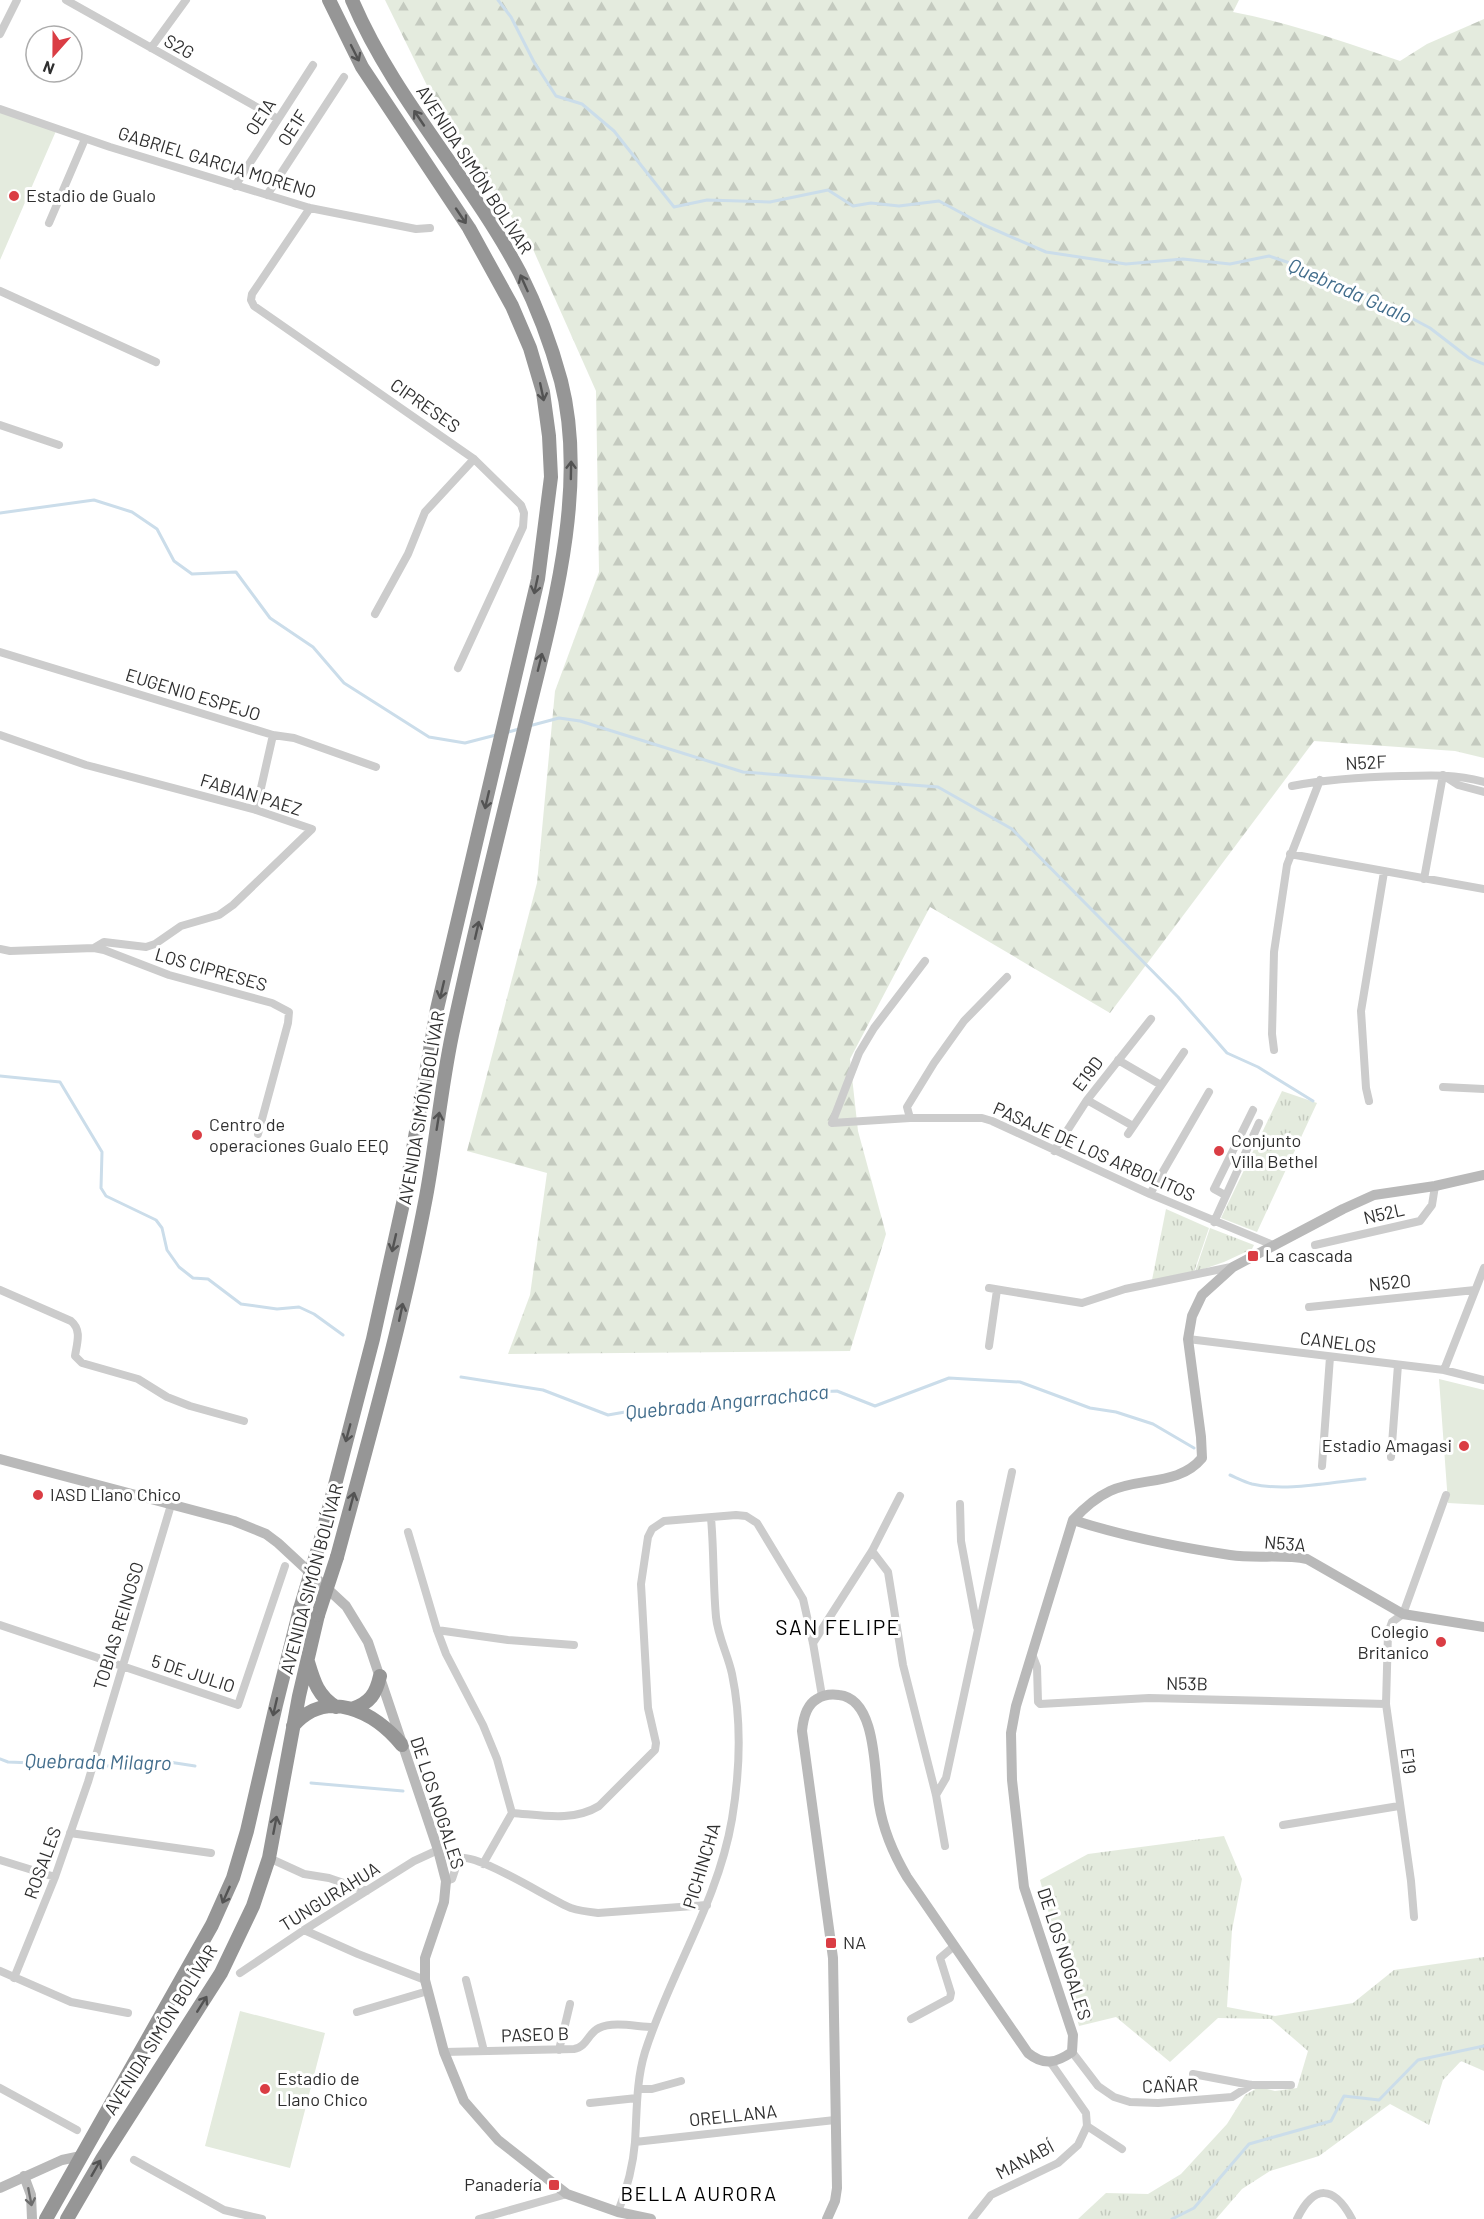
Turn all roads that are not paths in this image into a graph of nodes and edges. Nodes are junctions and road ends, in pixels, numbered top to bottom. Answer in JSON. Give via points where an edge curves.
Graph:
{"nodes":[{"id":1,"x":17,"y":0,"type":"edge"},
{"id":2,"x":66,"y":0,"type":"edge"},
{"id":3,"x":186,"y":0,"type":"edge"},
{"id":4,"x":329,"y":0,"type":"edge"},
{"id":5,"x":352,"y":0,"type":"edge"},
{"id":6,"x":0,"y":34,"type":"edge"},
{"id":7,"x":150,"y":48,"type":"junction"},
{"id":8,"x":313,"y":65,"type":"dead end"},
{"id":9,"x":344,"y":77,"type":"dead end"},
{"id":10,"x":0,"y":109,"type":"edge"},
{"id":11,"x":278,"y":119,"type":"junction"},
{"id":12,"x":85,"y":139,"type":"junction"},
{"id":13,"x":235,"y":186,"type":"junction"},
{"id":14,"x":267,"y":195,"type":"junction"},
{"id":15,"x":310,"y":208,"type":"junction"},
{"id":16,"x":48,"y":223,"type":"dead end"},
{"id":17,"x":430,"y":228,"type":"dead end"},
{"id":18,"x":0,"y":291,"type":"edge"},
{"id":19,"x":156,"y":362,"type":"dead end"},
{"id":20,"x":0,"y":425,"type":"edge"},
{"id":21,"x":59,"y":445,"type":"dead end"},
{"id":22,"x":474,"y":459,"type":"junction"},
{"id":23,"x":375,"y":614,"type":"dead end"},
{"id":24,"x":0,"y":652,"type":"edge"},
{"id":25,"x":458,"y":668,"type":"dead end"},
{"id":26,"x":0,"y":735,"type":"edge"},
{"id":27,"x":273,"y":735,"type":"junction"},
{"id":28,"x":376,"y":767,"type":"dead end"},
{"id":29,"x":1443,"y":775,"type":"junction"},
{"id":30,"x":1320,"y":780,"type":"junction"},
{"id":31,"x":1484,"y":782,"type":"edge"},
{"id":32,"x":1292,"y":786,"type":"dead end"},
{"id":33,"x":1484,"y":792,"type":"edge"},
{"id":34,"x":256,"y":810,"type":"junction"},
{"id":35,"x":1290,"y":854,"type":"junction"},
{"id":36,"x":1384,"y":872,"type":"junction"},
{"id":37,"x":1424,"y":879,"type":"junction"},
{"id":38,"x":1484,"y":889,"type":"edge"},
{"id":39,"x":94,"y":948,"type":"junction"},
{"id":40,"x":0,"y":949,"type":"edge"},
{"id":41,"x":925,"y":962,"type":"dead end"},
{"id":42,"x":1007,"y":977,"type":"dead end"},
{"id":43,"x":1151,"y":1018,"type":"dead end"},
{"id":44,"x":1274,"y":1050,"type":"dead end"},
{"id":45,"x":1184,"y":1052,"type":"dead end"},
{"id":46,"x":1118,"y":1060,"type":"junction"},
{"id":47,"x":1161,"y":1085,"type":"junction"},
{"id":48,"x":1443,"y":1087,"type":"dead end"},
{"id":49,"x":1484,"y":1089,"type":"edge"},
{"id":50,"x":1209,"y":1092,"type":"dead end"},
{"id":51,"x":1087,"y":1100,"type":"junction"},
{"id":52,"x":1369,"y":1101,"type":"dead end"},
{"id":53,"x":1253,"y":1110,"type":"dead end"},
{"id":54,"x":910,"y":1118,"type":"junction"},
{"id":55,"x":1258,"y":1124,"type":"dead end"},
{"id":56,"x":1133,"y":1126,"type":"junction"},
{"id":57,"x":258,"y":1134,"type":"dead end"},
{"id":58,"x":1128,"y":1134,"type":"dead end"},
{"id":59,"x":1054,"y":1150,"type":"junction"},
{"id":60,"x":1484,"y":1175,"type":"edge"},
{"id":61,"x":1435,"y":1186,"type":"junction"},
{"id":62,"x":1150,"y":1194,"type":"junction"},
{"id":63,"x":1225,"y":1195,"type":"junction"},
{"id":64,"x":1214,"y":1222,"type":"junction"},
{"id":65,"x":1273,"y":1245,"type":"junction"},
{"id":66,"x":1315,"y":1245,"type":"dead end"},
{"id":67,"x":1233,"y":1267,"type":"junction"},
{"id":68,"x":1484,"y":1268,"type":"edge"},
{"id":69,"x":0,"y":1290,"type":"edge"},
{"id":70,"x":1475,"y":1290,"type":"junction"},
{"id":71,"x":1309,"y":1307,"type":"dead end"},
{"id":72,"x":1188,"y":1339,"type":"junction"},
{"id":73,"x":989,"y":1346,"type":"dead end"},
{"id":74,"x":1330,"y":1357,"type":"junction"},
{"id":75,"x":1398,"y":1365,"type":"junction"},
{"id":76,"x":1444,"y":1370,"type":"junction"},
{"id":77,"x":1484,"y":1380,"type":"edge"},
{"id":78,"x":244,"y":1421,"type":"dead end"},
{"id":79,"x":1391,"y":1457,"type":"dead end"},
{"id":80,"x":0,"y":1459,"type":"edge"},
{"id":81,"x":1322,"y":1466,"type":"dead end"},
{"id":82,"x":1012,"y":1472,"type":"dead end"},
{"id":83,"x":900,"y":1496,"type":"dead end"},
{"id":84,"x":1446,"y":1496,"type":"dead end"},
{"id":85,"x":960,"y":1504,"type":"dead end"},
{"id":86,"x":171,"y":1505,"type":"junction"},
{"id":87,"x":711,"y":1518,"type":"junction"},
{"id":88,"x":1073,"y":1520,"type":"junction"},
{"id":89,"x":408,"y":1532,"type":"dead end"},
{"id":90,"x":872,"y":1551,"type":"junction"},
{"id":91,"x":285,"y":1566,"type":"dead end"},
{"id":92,"x":1403,"y":1614,"type":"junction"},
{"id":93,"x":0,"y":1625,"type":"edge"},
{"id":94,"x":1484,"y":1627,"type":"edge"},
{"id":95,"x":436,"y":1630,"type":"junction"},
{"id":96,"x":978,"y":1631,"type":"junction"},
{"id":97,"x":813,"y":1643,"type":"junction"},
{"id":98,"x":574,"y":1645,"type":"dead end"},
{"id":99,"x":1032,"y":1654,"type":"junction"},
{"id":100,"x":307,"y":1660,"type":"junction"},
{"id":101,"x":122,"y":1666,"type":"junction"},
{"id":102,"x":380,"y":1677,"type":"junction"},
{"id":103,"x":822,"y":1696,"type":"junction"},
{"id":104,"x":1386,"y":1704,"type":"junction"},
{"id":105,"x":336,"y":1707,"type":"junction"},
{"id":106,"x":352,"y":1709,"type":"junction"},
{"id":107,"x":293,"y":1726,"type":"junction"},
{"id":108,"x":402,"y":1745,"type":"junction"},
{"id":109,"x":96,"y":1756,"type":"joint"},
{"id":110,"x":936,"y":1795,"type":"junction"},
{"id":111,"x":1399,"y":1806,"type":"junction"},
{"id":112,"x":512,"y":1813,"type":"junction"},
{"id":113,"x":1283,"y":1824,"type":"dead end"},
{"id":114,"x":70,"y":1833,"type":"junction"},
{"id":115,"x":945,"y":1846,"type":"dead end"},
{"id":116,"x":438,"y":1850,"type":"junction"},
{"id":117,"x":211,"y":1853,"type":"dead end"},
{"id":118,"x":269,"y":1858,"type":"junction"},
{"id":119,"x":0,"y":1860,"type":"edge"},
{"id":120,"x":483,"y":1864,"type":"junction"},
{"id":121,"x":55,"y":1877,"type":"junction"},
{"id":122,"x":446,"y":1881,"type":"junction"},
{"id":123,"x":367,"y":1891,"type":"junction"},
{"id":124,"x":707,"y":1905,"type":"junction"},
{"id":125,"x":1414,"y":1917,"type":"dead end"},
{"id":126,"x":304,"y":1930,"type":"junction"},
{"id":127,"x":953,"y":1947,"type":"junction"},
{"id":128,"x":0,"y":1971,"type":"edge"},
{"id":129,"x":240,"y":1973,"type":"dead end"},
{"id":130,"x":14,"y":1978,"type":"junction"},
{"id":131,"x":466,"y":1980,"type":"dead end"},
{"id":132,"x":426,"y":1985,"type":"junction"},
{"id":133,"x":570,"y":2004,"type":"dead end"},
{"id":134,"x":357,"y":2012,"type":"dead end"},
{"id":135,"x":128,"y":2013,"type":"dead end"},
{"id":136,"x":911,"y":2019,"type":"dead end"},
{"id":137,"x":653,"y":2028,"type":"junction"},
{"id":138,"x":559,"y":2050,"type":"junction"},
{"id":139,"x":483,"y":2051,"type":"junction"},
{"id":140,"x":444,"y":2052,"type":"junction"},
{"id":141,"x":1072,"y":2052,"type":"junction"},
{"id":142,"x":1051,"y":2063,"type":"junction"},
{"id":143,"x":1192,"y":2074,"type":"dead end"},
{"id":144,"x":681,"y":2081,"type":"dead end"},
{"id":145,"x":1251,"y":2085,"type":"junction"},
{"id":146,"x":1291,"y":2085,"type":"dead end"},
{"id":147,"x":0,"y":2088,"type":"edge"},
{"id":148,"x":637,"y":2093,"type":"junction"},
{"id":149,"x":590,"y":2103,"type":"dead end"},
{"id":150,"x":835,"y":2120,"type":"junction"},
{"id":151,"x":1087,"y":2126,"type":"junction"},
{"id":152,"x":77,"y":2130,"type":"dead end"},
{"id":153,"x":635,"y":2142,"type":"junction"},
{"id":154,"x":1122,"y":2150,"type":"dead end"},
{"id":155,"x":81,"y":2156,"type":"junction"},
{"id":156,"x":134,"y":2160,"type":"dead end"},
{"id":157,"x":24,"y":2176,"type":"junction"},
{"id":158,"x":0,"y":2188,"type":"edge"},
{"id":159,"x":567,"y":2194,"type":"junction"},
{"id":160,"x":618,"y":2212,"type":"junction"},
{"id":161,"x":32,"y":2219,"type":"edge"},
{"id":162,"x":46,"y":2219,"type":"edge"},
{"id":163,"x":67,"y":2219,"type":"edge"},
{"id":164,"x":261,"y":2219,"type":"edge"},
{"id":165,"x":479,"y":2219,"type":"edge"},
{"id":166,"x":651,"y":2219,"type":"edge"},
{"id":167,"x":828,"y":2219,"type":"edge"},
{"id":168,"x":972,"y":2219,"type":"edge"},
{"id":169,"x":1297,"y":2219,"type":"edge"},
{"id":170,"x":1352,"y":2219,"type":"edge"}],
"edges":[{"from":1,"to":6,"type":"street"},
{"from":2,"to":7,"type":"street","name":"S2G"},
{"from":3,"to":7,"type":"street"},
{"from":4,"to":155,"type":"highway","name":"AVENIDA SIMÓN BOLÍVAR","one_way":true,"bridge":true,"via":[[362,67],[469,228],[502,285],[530,348],[543,392],[550,490],[538,579],[437,1009],[406,1190],[373,1339],[300,1609],[247,1831],[233,1878],[212,1925]]},
{"from":100,"to":5,"type":"highway","name":"AVENIDA SIMÓN BOLÍVAR","one_way":true,"bridge":true,"via":[[394,1346],[426,1197],[452,1037],[556,594],[572,467],[562,384],[546,333],[520,273],[392,77]]},
{"from":7,"to":11,"type":"street","name":"S2G"},
{"from":8,"to":11,"type":"street","name":"OE1A"},
{"from":9,"to":14,"type":"street","name":"OE1F"},
{"from":10,"to":12,"type":"street","name":"GABRIEL GARCIA MORENO"},
{"from":11,"to":13,"type":"street","name":"OE1A"},
{"from":12,"to":13,"type":"street","name":"GABRIEL GARCIA MORENO"},
{"from":12,"to":16,"type":"street"},
{"from":13,"to":14,"type":"street","name":"GABRIEL GARCIA MORENO"},
{"from":14,"to":15,"type":"street","name":"GABRIEL GARCIA MORENO"},
{"from":15,"to":17,"type":"street","name":"GABRIEL GARCIA MORENO","via":[[416,229]]},
{"from":15,"to":22,"type":"street","name":"CIPRESES","via":[[252,294],[254,306]]},
{"from":18,"to":19,"type":"street"},
{"from":20,"to":21,"type":"street"},
{"from":22,"to":23,"type":"street","via":[[425,512],[408,554]]},
{"from":22,"to":25,"type":"street","name":"CIPRESES","via":[[521,505],[525,520]]},
{"from":24,"to":27,"type":"street","name":"EUGENIO ESPEJO"},
{"from":26,"to":34,"type":"street","name":"FABIAN PAEZ","via":[[86,765]]},
{"from":27,"to":28,"type":"street","name":"EUGENIO ESPEJO","via":[[294,738]]},
{"from":27,"to":34,"type":"street"},
{"from":29,"to":30,"type":"street","name":"N52F"},
{"from":29,"to":31,"type":"street","name":"N52F"},
{"from":29,"to":33,"type":"street","name":"N52F","via":[[1458,785]]},
{"from":29,"to":37,"type":"street"},
{"from":30,"to":32,"type":"street","name":"N52F"},
{"from":30,"to":35,"type":"street"},
{"from":34,"to":39,"type":"street","name":"FABIAN PAEZ","via":[[312,829],[219,915],[181,926],[146,947],[104,942]]},
{"from":35,"to":36,"type":"street"},
{"from":35,"to":44,"type":"street","via":[[1274,952]]},
{"from":36,"to":37,"type":"street"},
{"from":36,"to":52,"type":"street","via":[[1361,1011]]},
{"from":37,"to":38,"type":"street"},
{"from":39,"to":40,"type":"street","name":"LOS CIPRESES"},
{"from":39,"to":57,"type":"street","name":"LOS CIPRESES","via":[[169,975],[272,1003],[289,1012]]},
{"from":41,"to":54,"type":"street","name":"PASAJE DE LOS ARBOLITOS","via":[[859,1053],[832,1123]]},
{"from":42,"to":54,"type":"street","via":[[964,1021],[934,1063],[907,1107]]},
{"from":43,"to":46,"type":"street","name":"E19D"},
{"from":45,"to":47,"type":"street"},
{"from":46,"to":47,"type":"street"},
{"from":46,"to":51,"type":"street","name":"E19D"},
{"from":47,"to":56,"type":"street"},
{"from":48,"to":49,"type":"street"},
{"from":50,"to":62,"type":"street"},
{"from":51,"to":56,"type":"street"},
{"from":51,"to":59,"type":"street","name":"E19D"},
{"from":53,"to":63,"type":"street","via":[[1214,1189]]},
{"from":54,"to":59,"type":"street","name":"PASAJE DE LOS ARBOLITOS","via":[[982,1118]]},
{"from":55,"to":63,"type":"street"},
{"from":56,"to":58,"type":"street"},
{"from":59,"to":62,"type":"street","name":"PASAJE DE LOS ARBOLITOS"},
{"from":60,"to":61,"type":"street","name":"DE LOS NOGALES"},
{"from":61,"to":65,"type":"street","name":"DE LOS NOGALES","via":[[1374,1195]]},
{"from":61,"to":66,"type":"street","name":"N52L","via":[[1432,1205],[1420,1221]]},
{"from":62,"to":64,"type":"street","name":"PASAJE DE LOS ARBOLITOS"},
{"from":63,"to":64,"type":"street"},
{"from":64,"to":65,"type":"street","name":"PASAJE DE LOS ARBOLITOS"},
{"from":65,"to":67,"type":"street","name":"DE LOS NOGALES"},
{"from":67,"to":72,"type":"street","name":"DE LOS NOGALES","via":[[1202,1295],[1192,1316]]},
{"from":67,"to":73,"type":"street","via":[[1125,1289],[1082,1303],[993,1289]]},
{"from":68,"to":70,"type":"street"},
{"from":69,"to":78,"type":"street","via":[[77,1325],[75,1356],[82,1363],[138,1379],[190,1406]]},
{"from":70,"to":71,"type":"street","name":"N52O"},
{"from":70,"to":76,"type":"street"},
{"from":72,"to":74,"type":"street","name":"CANELOS"},
{"from":72,"to":88,"type":"street","name":"DE LOS NOGALES","via":[[1202,1458],[1193,1468],[1179,1474],[1112,1490],[1092,1501]]},
{"from":74,"to":75,"type":"street","name":"CANELOS"},
{"from":74,"to":81,"type":"street"},
{"from":75,"to":76,"type":"street","name":"CANELOS"},
{"from":75,"to":79,"type":"street"},
{"from":76,"to":77,"type":"street","name":"CANELOS"},
{"from":80,"to":86,"type":"street","name":"DE LOS NOGALES"},
{"from":82,"to":96,"type":"street"},
{"from":83,"to":90,"type":"street"},
{"from":84,"to":92,"type":"street","name":"E19"},
{"from":85,"to":96,"type":"street","via":[[961,1541]]},
{"from":86,"to":101,"type":"street","name":"TOBIAS REINOSO"},
{"from":86,"to":102,"type":"street","name":"DE LOS NOGALES","via":[[234,1521],[278,1543],[346,1606],[368,1642]]},
{"from":87,"to":97,"type":"street","via":[[746,1516],[758,1523],[799,1589]]},
{"from":87,"to":112,"type":"street","via":[[664,1521],[652,1529],[646,1544],[642,1584],[648,1708],[656,1743],[652,1754],[591,1811],[561,1816]]},
{"from":87,"to":124,"type":"street","name":"PICHINCHA","via":[[716,1619],[732,1673],[739,1728],[732,1820]]},
{"from":88,"to":92,"type":"street","name":"N53A","via":[[1230,1556],[1307,1560]]},
{"from":88,"to":99,"type":"street","name":"DE LOS NOGALES"},
{"from":89,"to":95,"type":"street"},
{"from":90,"to":97,"type":"street"},
{"from":90,"to":110,"type":"street","via":[[888,1572],[903,1665]]},
{"from":91,"to":101,"type":"street","name":"5 DE JULIO","via":[[238,1705]]},
{"from":92,"to":94,"type":"street","name":"N53A"},
{"from":92,"to":104,"type":"street","name":"E19","via":[[1392,1622],[1388,1633]]},
{"from":93,"to":101,"type":"street","name":"5 DE JULIO"},
{"from":95,"to":98,"type":"street"},
{"from":95,"to":112,"type":"street","via":[[492,1748]]},
{"from":96,"to":110,"type":"street","via":[[946,1778]]},
{"from":97,"to":103,"type":"street"},
{"from":99,"to":104,"type":"street","name":"N53B","via":[[1040,1704],[1149,1698]]},
{"from":99,"to":141,"type":"street","name":"DE LOS NOGALES","via":[[1013,1718],[1012,1780],[1024,1887],[1073,2035]]},
{"from":100,"to":105,"type":"highway","via":[[321,1695]]},
{"from":100,"to":107,"type":"highway","name":"AVENIDA SIMÓN BOLÍVAR"},
{"from":101,"to":109,"type":"street","name":"TOBIAS REINOSO"},
{"from":102,"to":106,"type":"highway","via":[[371,1698]]},
{"from":102,"to":108,"type":"street","name":"DE LOS NOGALES"},
{"from":103,"to":127,"type":"street","via":[[844,1696],[865,1713],[879,1806],[892,1849]]},
{"from":103,"to":150,"type":"street","via":[[808,1708],[802,1731],[833,1958]]},
{"from":104,"to":111,"type":"street","name":"E19"},
{"from":105,"to":106,"type":"highway"},
{"from":105,"to":107,"type":"highway","via":[[312,1710]]},
{"from":106,"to":108,"type":"highway","via":[[380,1722]]},
{"from":118,"to":107,"type":"highway","name":"AVENIDA SIMÓN BOLÍVAR","one_way":true},
{"from":108,"to":116,"type":"street","name":"DE LOS NOGALES"},
{"from":109,"to":114,"type":"street","name":"ROSALES"},
{"from":110,"to":115,"type":"street"},
{"from":111,"to":113,"type":"street"},
{"from":111,"to":125,"type":"street","name":"E19"},
{"from":112,"to":120,"type":"street"},
{"from":114,"to":117,"type":"street"},
{"from":114,"to":121,"type":"street","name":"ROSALES"},
{"from":116,"to":122,"type":"street","name":"DE LOS NOGALES"},
{"from":116,"to":123,"type":"street","name":"TUNGURAHUA"},
{"from":118,"to":123,"type":"street","via":[[304,1874]]},
{"from":163,"to":118,"type":"highway","name":"AVENIDA SIMÓN BOLÍVAR","one_way":true,"via":[[221,1972],[249,1914]]},
{"from":119,"to":121,"type":"street"},
{"from":120,"to":122,"type":"street","via":[[459,1858],[452,1879]]},
{"from":120,"to":124,"type":"street","via":[[585,1912]]},
{"from":121,"to":130,"type":"street","name":"ROSALES"},
{"from":122,"to":132,"type":"street","name":"DE LOS NOGALES","via":[[444,1902],[425,1958]]},
{"from":123,"to":126,"type":"street","name":"TUNGURAHUA"},
{"from":124,"to":137,"type":"street","name":"PICHINCHA"},
{"from":126,"to":129,"type":"street","name":"TUNGURAHUA"},
{"from":126,"to":132,"type":"street"},
{"from":127,"to":136,"type":"street","via":[[940,1959],[951,1998]]},
{"from":127,"to":142,"type":"street","via":[[1021,2046],[1035,2059]]},
{"from":128,"to":130,"type":"street"},
{"from":130,"to":135,"type":"street","via":[[71,2002]]},
{"from":131,"to":139,"type":"street"},
{"from":132,"to":134,"type":"street"},
{"from":132,"to":140,"type":"street","name":"DE LOS NOGALES"},
{"from":133,"to":138,"type":"street"},
{"from":137,"to":138,"type":"street","name":"PASEO B","via":[[605,2026],[581,2047]]},
{"from":137,"to":148,"type":"street","name":"PICHINCHA"},
{"from":138,"to":139,"type":"street","name":"PASEO B"},
{"from":139,"to":140,"type":"street","name":"PASEO B"},
{"from":140,"to":159,"type":"street","name":"DE LOS NOGALES","via":[[464,2101],[476,2117],[498,2140]]},
{"from":141,"to":142,"type":"street"},
{"from":141,"to":145,"type":"street","name":"CAÑAR","via":[[1098,2086],[1130,2102],[1232,2097]]},
{"from":142,"to":151,"type":"street","via":[[1086,2113]]},
{"from":143,"to":145,"type":"street"},
{"from":144,"to":148,"type":"street"},
{"from":145,"to":146,"type":"street"},
{"from":147,"to":152,"type":"street"},
{"from":148,"to":149,"type":"street"},
{"from":148,"to":153,"type":"street","name":"PICHINCHA"},
{"from":150,"to":153,"type":"street","name":"ORELLANA"},
{"from":150,"to":167,"type":"street","via":[[837,2188]]},
{"from":151,"to":154,"type":"street"},
{"from":151,"to":168,"type":"street","name":"MANABÍ","via":[[1078,2145],[1058,2163],[991,2195]]},
{"from":153,"to":160,"type":"street","name":"PICHINCHA","via":[[630,2176]]},
{"from":155,"to":157,"type":"street"},
{"from":155,"to":162,"type":"highway","name":"AVENIDA SIMÓN BOLÍVAR"},
{"from":156,"to":164,"type":"street","via":[[224,2210]]},
{"from":157,"to":158,"type":"street"},
{"from":157,"to":161,"type":"street","one_way":true,"via":[[31,2195]]},
{"from":159,"to":160,"type":"street","name":"DE LOS NOGALES"},
{"from":159,"to":165,"type":"street"},
{"from":160,"to":166,"type":"street","name":"DE LOS NOGALES"},
{"from":169,"to":170,"type":"street","via":[[1310,2199],[1324,2192],[1338,2199]]}]}
